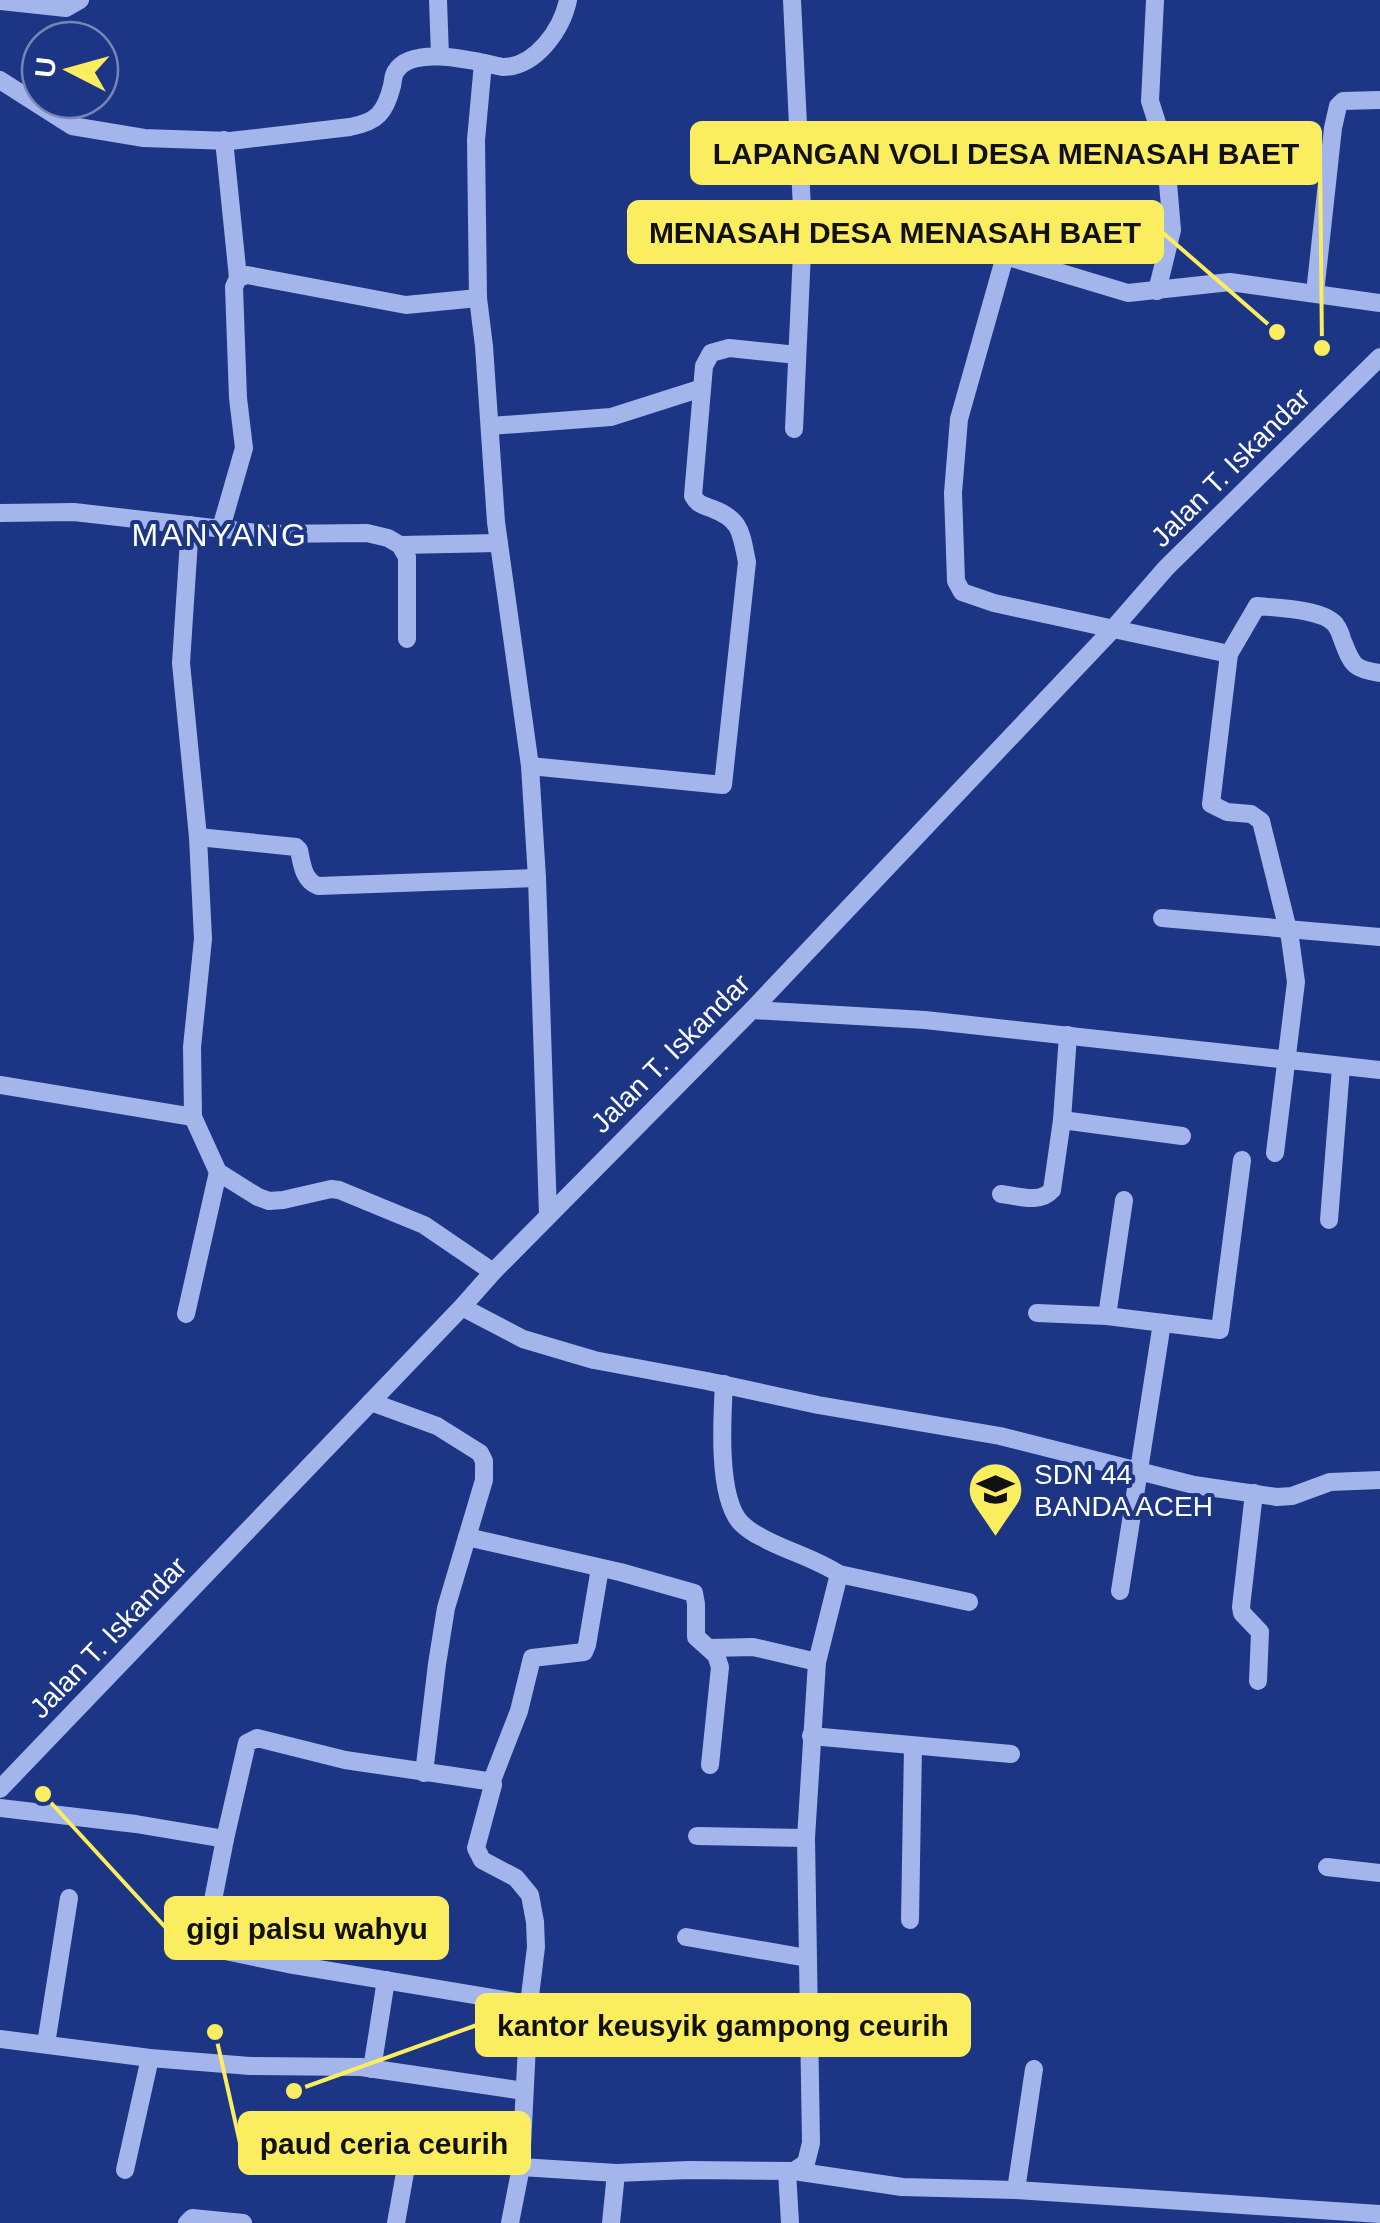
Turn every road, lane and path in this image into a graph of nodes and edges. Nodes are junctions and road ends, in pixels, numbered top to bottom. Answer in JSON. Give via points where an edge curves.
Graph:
{"nodes":[{"id":1,"x":80,"y":0,"type":"edge"},
{"id":2,"x":438,"y":0,"type":"edge"},
{"id":3,"x":568,"y":0,"type":"edge"},
{"id":4,"x":792,"y":0,"type":"edge"},
{"id":5,"x":1155,"y":0,"type":"edge"},
{"id":6,"x":0,"y":2,"type":"edge"},
{"id":7,"x":440,"y":56,"type":"junction"},
{"id":8,"x":483,"y":63,"type":"junction"},
{"id":9,"x":0,"y":80,"type":"edge"},
{"id":10,"x":1380,"y":100,"type":"edge"},
{"id":11,"x":224,"y":140,"type":"junction"},
{"id":12,"x":803,"y":230,"type":"junction"},
{"id":13,"x":1005,"y":256,"type":"junction"},
{"id":14,"x":238,"y":278,"type":"junction"},
{"id":15,"x":1157,"y":292,"type":"junction"},
{"id":16,"x":1315,"y":293,"type":"junction"},
{"id":17,"x":478,"y":298,"type":"junction"},
{"id":18,"x":1380,"y":304,"type":"edge"},
{"id":19,"x":797,"y":355,"type":"junction"},
{"id":20,"x":1380,"y":358,"type":"edge"},
{"id":21,"x":702,"y":388,"type":"junction"},
{"id":22,"x":490,"y":426,"type":"junction"},
{"id":23,"x":794,"y":429,"type":"dead end"},
{"id":24,"x":0,"y":512,"type":"edge"},
{"id":25,"x":190,"y":524,"type":"junction"},
{"id":26,"x":221,"y":528,"type":"junction"},
{"id":27,"x":499,"y":543,"type":"junction"},
{"id":28,"x":400,"y":545,"type":"junction"},
{"id":29,"x":1112,"y":630,"type":"junction"},
{"id":30,"x":408,"y":638,"type":"dead end"},
{"id":31,"x":1228,"y":654,"type":"junction"},
{"id":32,"x":1380,"y":672,"type":"edge"},
{"id":33,"x":530,"y":766,"type":"junction"},
{"id":34,"x":198,"y":837,"type":"junction"},
{"id":35,"x":537,"y":878,"type":"junction"},
{"id":36,"x":1162,"y":918,"type":"dead end"},
{"id":37,"x":1288,"y":928,"type":"junction"},
{"id":38,"x":1380,"y":937,"type":"edge"},
{"id":39,"x":752,"y":1010,"type":"junction"},
{"id":40,"x":1068,"y":1034,"type":"junction"},
{"id":41,"x":1288,"y":1060,"type":"junction"},
{"id":42,"x":1341,"y":1067,"type":"junction"},
{"id":43,"x":1380,"y":1070,"type":"edge"},
{"id":44,"x":0,"y":1085,"type":"edge"},
{"id":45,"x":193,"y":1117,"type":"junction"},
{"id":46,"x":1062,"y":1120,"type":"junction"},
{"id":47,"x":1182,"y":1136,"type":"dead end"},
{"id":48,"x":1275,"y":1153,"type":"dead end"},
{"id":49,"x":1242,"y":1160,"type":"dead end"},
{"id":50,"x":218,"y":1172,"type":"junction"},
{"id":51,"x":1001,"y":1194,"type":"dead end"},
{"id":52,"x":1124,"y":1200,"type":"dead end"},
{"id":53,"x":548,"y":1216,"type":"junction"},
{"id":54,"x":1329,"y":1220,"type":"dead end"},
{"id":55,"x":493,"y":1272,"type":"junction"},
{"id":56,"x":462,"y":1307,"type":"junction"},
{"id":57,"x":1038,"y":1313,"type":"dead end"},
{"id":58,"x":186,"y":1314,"type":"dead end"},
{"id":59,"x":1106,"y":1316,"type":"junction"},
{"id":60,"x":1162,"y":1323,"type":"junction"},
{"id":61,"x":724,"y":1384,"type":"junction"},
{"id":62,"x":371,"y":1402,"type":"junction"},
{"id":63,"x":1137,"y":1471,"type":"junction"},
{"id":64,"x":1380,"y":1480,"type":"edge"},
{"id":65,"x":1254,"y":1493,"type":"junction"},
{"id":66,"x":467,"y":1537,"type":"junction"},
{"id":67,"x":600,"y":1568,"type":"junction"},
{"id":68,"x":840,"y":1574,"type":"junction"},
{"id":69,"x":1120,"y":1591,"type":"dead end"},
{"id":70,"x":969,"y":1602,"type":"dead end"},
{"id":71,"x":710,"y":1648,"type":"junction"},
{"id":72,"x":817,"y":1662,"type":"junction"},
{"id":73,"x":1258,"y":1681,"type":"dead end"},
{"id":74,"x":811,"y":1736,"type":"junction"},
{"id":75,"x":913,"y":1746,"type":"junction"},
{"id":76,"x":1011,"y":1754,"type":"dead end"},
{"id":77,"x":710,"y":1766,"type":"dead end"},
{"id":78,"x":424,"y":1773,"type":"junction"},
{"id":79,"x":491,"y":1783,"type":"junction"},
{"id":80,"x":0,"y":1788,"type":"edge"},
{"id":81,"x":0,"y":1808,"type":"edge"},
{"id":82,"x":696,"y":1836,"type":"dead end"},
{"id":83,"x":806,"y":1838,"type":"junction"},
{"id":84,"x":225,"y":1839,"type":"junction"},
{"id":85,"x":1327,"y":1867,"type":"dead end"},
{"id":86,"x":1380,"y":1873,"type":"edge"},
{"id":87,"x":69,"y":1898,"type":"dead end"},
{"id":88,"x":910,"y":1920,"type":"dead end"},
{"id":89,"x":686,"y":1937,"type":"dead end"},
{"id":90,"x":806,"y":1958,"type":"junction"},
{"id":91,"x":386,"y":1980,"type":"junction"},
{"id":92,"x":529,"y":2004,"type":"junction"},
{"id":93,"x":0,"y":2039,"type":"edge"},
{"id":94,"x":46,"y":2044,"type":"junction"},
{"id":95,"x":150,"y":2058,"type":"junction"},
{"id":96,"x":372,"y":2069,"type":"junction"},
{"id":97,"x":1034,"y":2069,"type":"dead end"},
{"id":98,"x":524,"y":2091,"type":"junction"},
{"id":99,"x":408,"y":2156,"type":"dead end"},
{"id":100,"x":520,"y":2167,"type":"junction"},
{"id":101,"x":125,"y":2170,"type":"dead end"},
{"id":102,"x":791,"y":2171,"type":"junction"},
{"id":103,"x":616,"y":2173,"type":"junction"},
{"id":104,"x":1016,"y":2190,"type":"junction"},
{"id":105,"x":1380,"y":2214,"type":"edge"},
{"id":106,"x":186,"y":2223,"type":"edge"},
{"id":107,"x":243,"y":2223,"type":"edge"},
{"id":108,"x":396,"y":2223,"type":"edge"},
{"id":109,"x":510,"y":2223,"type":"edge"},
{"id":110,"x":611,"y":2223,"type":"edge"},
{"id":111,"x":790,"y":2223,"type":"edge"}],
"edges":[{"from":1,"to":6,"type":"street","via":[[66,8]]},
{"from":2,"to":7,"type":"street"},
{"from":3,"to":8,"type":"street","via":[[552,37],[522,63]]},
{"from":4,"to":12,"type":"street"},
{"from":5,"to":15,"type":"street","via":[[1150,102],[1166,148],[1172,230]]},
{"from":7,"to":8,"type":"street"},
{"from":7,"to":11,"type":"street","via":[[396,70],[383,111],[368,123]]},
{"from":8,"to":17,"type":"street","via":[[476,140]]},
{"from":9,"to":11,"type":"street","via":[[72,126],[144,138]]},
{"from":10,"to":16,"type":"street","via":[[1338,106]]},
{"from":11,"to":14,"type":"street"},
{"from":12,"to":13,"type":"street"},
{"from":12,"to":19,"type":"street"},
{"from":13,"to":15,"type":"street","via":[[1128,293]]},
{"from":13,"to":29,"type":"street","via":[[959,419],[956,581],[962,592],[994,604]]},
{"from":14,"to":17,"type":"street","via":[[406,305]]},
{"from":14,"to":26,"type":"street","via":[[244,448]]},
{"from":15,"to":16,"type":"street","via":[[1230,282]]},
{"from":16,"to":18,"type":"street"},
{"from":17,"to":22,"type":"street"},
{"from":19,"to":21,"type":"street","via":[[729,348],[711,353]]},
{"from":19,"to":23,"type":"street"},
{"from":20,"to":29,"type":"street","name":"Jalan T. Iskandar","via":[[1166,568]]},
{"from":21,"to":22,"type":"street","via":[[611,416]]},
{"from":21,"to":33,"type":"street","via":[[693,496],[733,519],[747,562],[726,782]]},
{"from":22,"to":27,"type":"street"},
{"from":24,"to":25,"type":"street"},
{"from":25,"to":26,"type":"street"},
{"from":25,"to":34,"type":"street","via":[[181,663]]},
{"from":26,"to":28,"type":"street","via":[[367,533]]},
{"from":27,"to":28,"type":"street"},
{"from":27,"to":33,"type":"street"},
{"from":28,"to":30,"type":"street","via":[[407,557]]},
{"from":29,"to":31,"type":"street"},
{"from":29,"to":39,"type":"street","name":"Jalan T. Iskandar"},
{"from":31,"to":32,"type":"street","via":[[1258,606],[1289,609],[1333,621],[1352,664]]},
{"from":31,"to":37,"type":"street","via":[[1211,804],[1261,821]]},
{"from":33,"to":35,"type":"street"},
{"from":34,"to":35,"type":"street","via":[[296,848],[318,886]]},
{"from":34,"to":45,"type":"street","via":[[202,939]]},
{"from":35,"to":53,"type":"street"},
{"from":36,"to":37,"type":"street"},
{"from":37,"to":38,"type":"street"},
{"from":37,"to":41,"type":"street","via":[[1296,982]]},
{"from":39,"to":40,"type":"street"},
{"from":39,"to":53,"type":"street","name":"Jalan T. Iskandar"},
{"from":40,"to":41,"type":"street"},
{"from":40,"to":46,"type":"street"},
{"from":41,"to":42,"type":"street"},
{"from":41,"to":48,"type":"street"},
{"from":42,"to":43,"type":"street"},
{"from":42,"to":54,"type":"street"},
{"from":44,"to":45,"type":"street"},
{"from":45,"to":50,"type":"street"},
{"from":46,"to":47,"type":"street"},
{"from":46,"to":51,"type":"street","via":[[1052,1190],[1039,1198]]},
{"from":49,"to":60,"type":"street","via":[[1220,1330]]},
{"from":50,"to":55,"type":"street","via":[[270,1201],[339,1190],[424,1225]]},
{"from":50,"to":58,"type":"street"},
{"from":52,"to":59,"type":"street"},
{"from":53,"to":55,"type":"street","name":"Jalan T. Iskandar"},
{"from":55,"to":56,"type":"street","name":"Jalan T. Iskandar"},
{"from":56,"to":61,"type":"street","via":[[523,1338],[594,1360]]},
{"from":56,"to":62,"type":"street","name":"Jalan T. Iskandar"},
{"from":57,"to":59,"type":"street"},
{"from":59,"to":60,"type":"street"},
{"from":60,"to":63,"type":"street"},
{"from":61,"to":63,"type":"street","via":[[1000,1436]]},
{"from":61,"to":68,"type":"street","via":[[720,1441],[740,1522]]},
{"from":62,"to":66,"type":"street","via":[[437,1426],[480,1453],[484,1480]]},
{"from":62,"to":80,"type":"street","name":"Jalan T. Iskandar"},
{"from":63,"to":65,"type":"street"},
{"from":63,"to":69,"type":"street"},
{"from":64,"to":65,"type":"street","via":[[1330,1482],[1292,1496]]},
{"from":65,"to":73,"type":"street","via":[[1241,1607],[1260,1632]]},
{"from":66,"to":67,"type":"street"},
{"from":66,"to":78,"type":"street","via":[[443,1626]]},
{"from":67,"to":71,"type":"street","via":[[694,1593],[696,1637]]},
{"from":67,"to":79,"type":"street","via":[[584,1652],[532,1658],[520,1711]]},
{"from":68,"to":70,"type":"street"},
{"from":68,"to":72,"type":"street"},
{"from":71,"to":72,"type":"street","via":[[753,1646]]},
{"from":71,"to":77,"type":"street","via":[[720,1667]]},
{"from":72,"to":74,"type":"street"},
{"from":74,"to":75,"type":"street"},
{"from":74,"to":83,"type":"street"},
{"from":75,"to":76,"type":"street"},
{"from":75,"to":88,"type":"street"},
{"from":78,"to":79,"type":"street"},
{"from":78,"to":84,"type":"street","via":[[256,1738],[244,1749]]},
{"from":79,"to":92,"type":"street","via":[[476,1848],[482,1860],[516,1878],[530,1895],[536,1947]]},
{"from":81,"to":84,"type":"street"},
{"from":82,"to":83,"type":"street"},
{"from":83,"to":90,"type":"street"},
{"from":84,"to":91,"type":"street","via":[[206,1947]]},
{"from":85,"to":86,"type":"street"},
{"from":87,"to":94,"type":"street"},
{"from":89,"to":90,"type":"street"},
{"from":90,"to":102,"type":"street","via":[[811,2143],[806,2164]]},
{"from":91,"to":92,"type":"street"},
{"from":91,"to":96,"type":"street"},
{"from":92,"to":98,"type":"street"},
{"from":93,"to":94,"type":"street"},
{"from":94,"to":95,"type":"street"},
{"from":95,"to":96,"type":"street"},
{"from":95,"to":101,"type":"street"},
{"from":96,"to":98,"type":"street"},
{"from":97,"to":104,"type":"street"},
{"from":98,"to":100,"type":"street"},
{"from":99,"to":108,"type":"street"},
{"from":100,"to":103,"type":"street"},
{"from":100,"to":109,"type":"street"},
{"from":102,"to":103,"type":"street"},
{"from":102,"to":104,"type":"street","via":[[902,2187]]},
{"from":102,"to":111,"type":"street"},
{"from":103,"to":110,"type":"street"},
{"from":104,"to":105,"type":"street"},
{"from":106,"to":107,"type":"street"}]}
